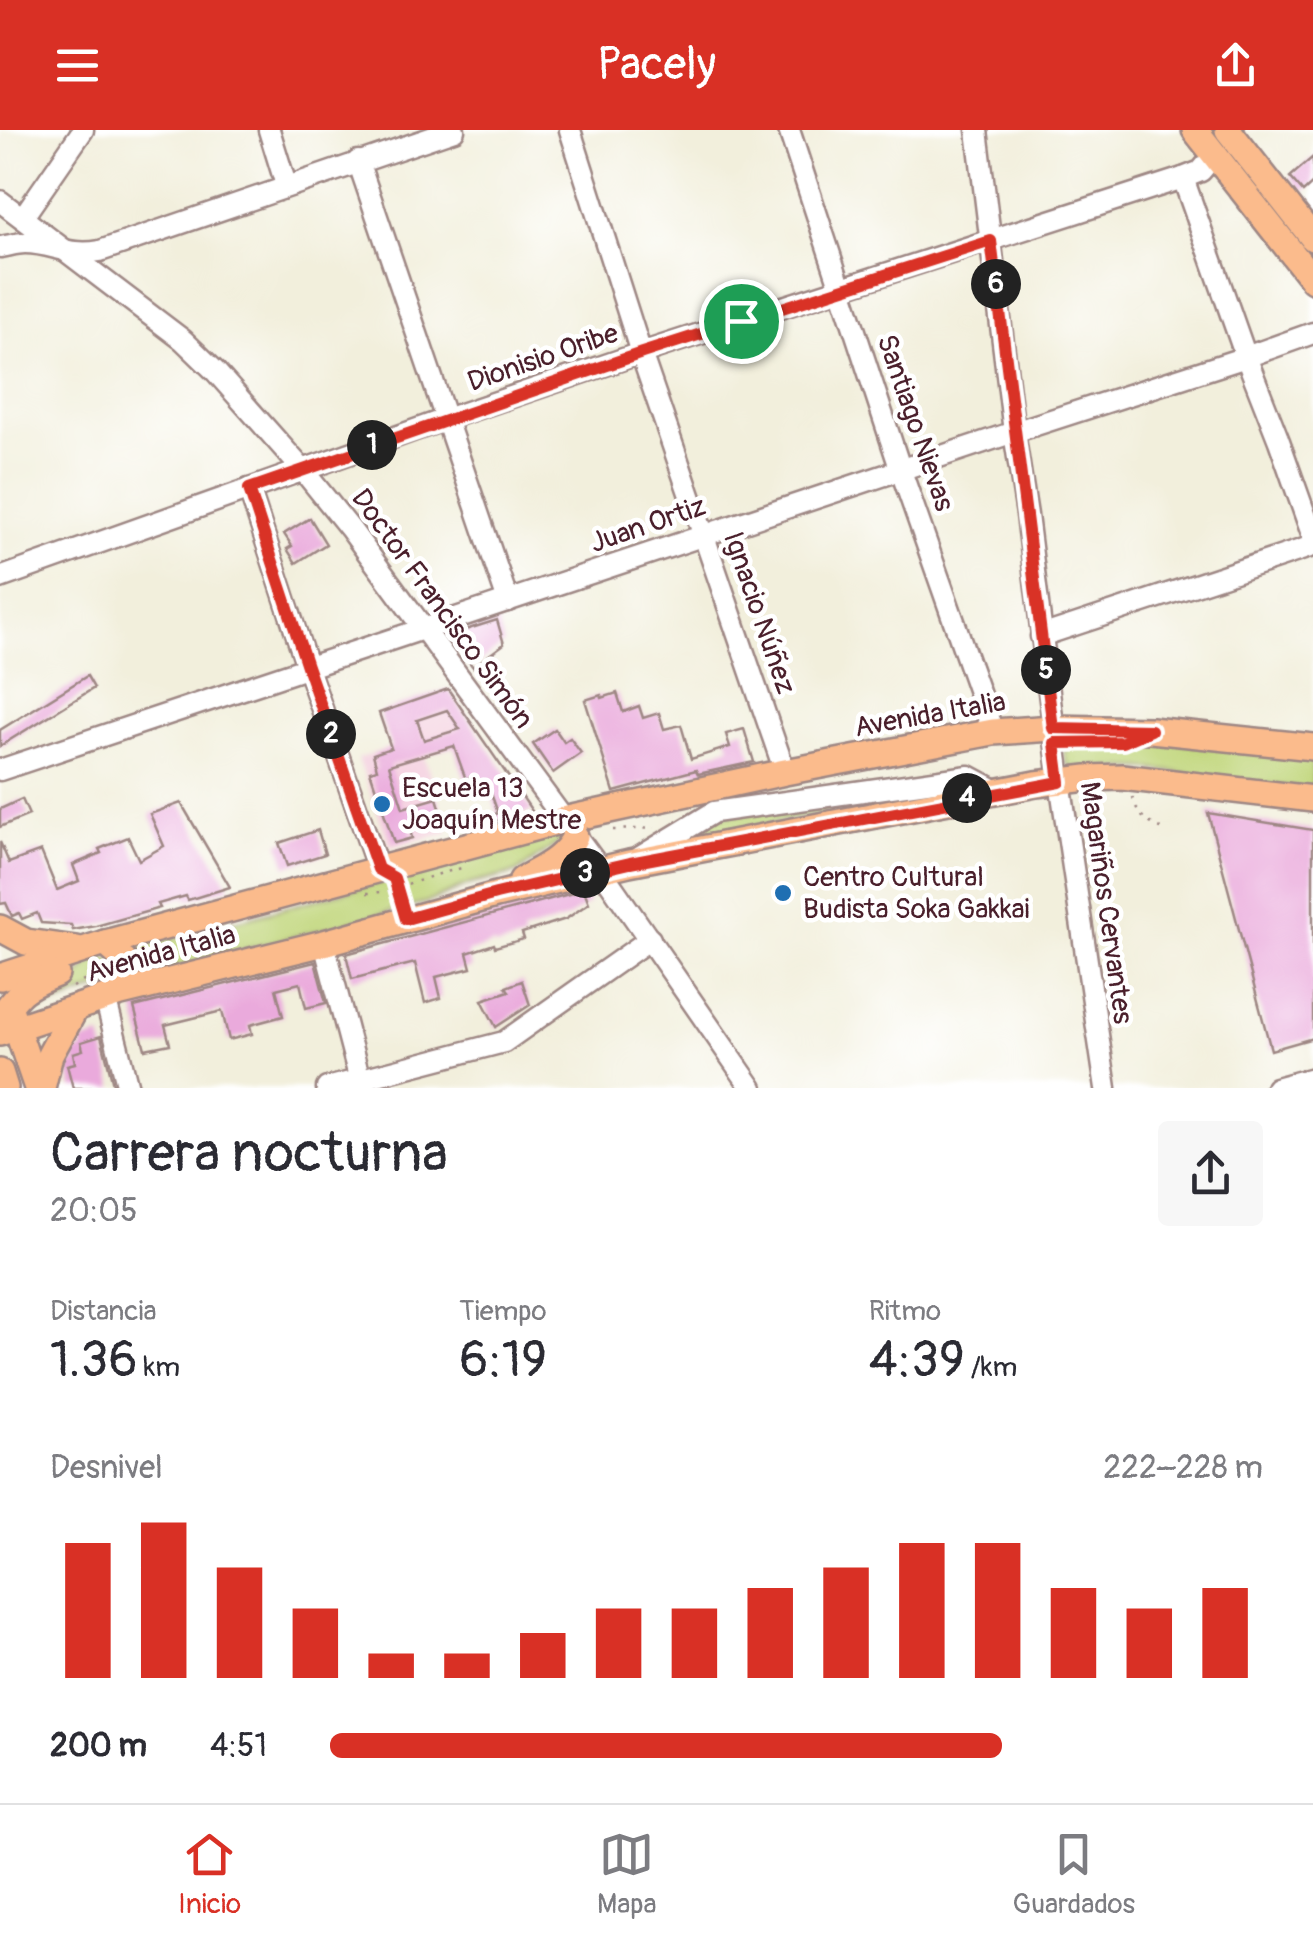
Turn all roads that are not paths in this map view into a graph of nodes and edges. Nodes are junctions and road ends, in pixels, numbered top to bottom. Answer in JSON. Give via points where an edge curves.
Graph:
{"nodes":[{"id":1,"x":83,"y":130,"type":"edge"},
{"id":2,"x":269,"y":130,"type":"edge"},
{"id":3,"x":454,"y":130,"type":"edge"},
{"id":4,"x":570,"y":130,"type":"edge"},
{"id":5,"x":790,"y":130,"type":"edge"},
{"id":6,"x":977,"y":130,"type":"edge"},
{"id":7,"x":1195,"y":130,"type":"edge"},
{"id":8,"x":1228,"y":130,"type":"edge"},
{"id":9,"x":1215,"y":154,"type":"junction"},
{"id":10,"x":358,"y":161,"type":"junction"},
{"id":11,"x":1183,"y":178,"type":"junction"},
{"id":12,"x":286,"y":185,"type":"junction"},
{"id":13,"x":0,"y":200,"type":"edge"},
{"id":14,"x":22,"y":218,"type":"junction"},
{"id":15,"x":1313,"y":238,"type":"edge"},
{"id":16,"x":991,"y":241,"type":"junction"},
{"id":17,"x":26,"y":243,"type":"junction"},
{"id":18,"x":0,"y":247,"type":"edge"},
{"id":19,"x":67,"y":252,"type":"junction"},
{"id":20,"x":1313,"y":280,"type":"edge"},
{"id":21,"x":841,"y":289,"type":"junction"},
{"id":22,"x":1313,"y":332,"type":"edge"},
{"id":23,"x":642,"y":353,"type":"junction"},
{"id":24,"x":1246,"y":357,"type":"junction"},
{"id":25,"x":446,"y":419,"type":"junction"},
{"id":26,"x":1014,"y":432,"type":"junction"},
{"id":27,"x":302,"y":469,"type":"junction"},
{"id":28,"x":901,"y":471,"type":"junction"},
{"id":29,"x":249,"y":489,"type":"junction"},
{"id":30,"x":704,"y":536,"type":"junction"},
{"id":31,"x":1313,"y":537,"type":"edge"},
{"id":32,"x":1313,"y":546,"type":"edge"},
{"id":33,"x":0,"y":578,"type":"edge"},
{"id":34,"x":508,"y":601,"type":"junction"},
{"id":35,"x":424,"y":630,"type":"junction"},
{"id":36,"x":1041,"y":636,"type":"junction"},
{"id":37,"x":307,"y":666,"type":"junction"},
{"id":38,"x":993,"y":732,"type":"junction"},
{"id":39,"x":1054,"y":735,"type":"junction"},
{"id":40,"x":1313,"y":747,"type":"edge"},
{"id":41,"x":0,"y":770,"type":"edge"},
{"id":42,"x":785,"y":772,"type":"junction"},
{"id":43,"x":1060,"y":782,"type":"junction"},
{"id":44,"x":1313,"y":799,"type":"edge"},
{"id":45,"x":569,"y":828,"type":"junction"},
{"id":46,"x":378,"y":869,"type":"junction"},
{"id":47,"x":600,"y":870,"type":"junction"},
{"id":48,"x":496,"y":894,"type":"junction"},
{"id":49,"x":0,"y":928,"type":"edge"},
{"id":50,"x":650,"y":939,"type":"junction"},
{"id":51,"x":324,"y":942,"type":"junction"},
{"id":52,"x":104,"y":950,"type":"junction"},
{"id":53,"x":111,"y":995,"type":"junction"},
{"id":54,"x":71,"y":1000,"type":"junction"},
{"id":55,"x":4,"y":1008,"type":"edge"},
{"id":56,"x":0,"y":1072,"type":"edge"},
{"id":57,"x":1313,"y":1078,"type":"edge"},
{"id":58,"x":361,"y":1083,"type":"edge"},
{"id":59,"x":1105,"y":1084,"type":"edge"},
{"id":60,"x":747,"y":1086,"type":"edge"},
{"id":61,"x":5,"y":1088,"type":"edge"},
{"id":62,"x":39,"y":1088,"type":"edge"},
{"id":63,"x":128,"y":1088,"type":"edge"},
{"id":64,"x":327,"y":1088,"type":"edge"},
{"id":65,"x":1082,"y":1088,"type":"edge"},
{"id":66,"x":1276,"y":1088,"type":"edge"}],
"edges":[{"from":1,"to":14,"type":"street"},
{"from":2,"to":12,"type":"street"},
{"from":3,"to":10,"type":"street"},
{"from":4,"to":23,"type":"street","name":"Ignacio Núñez"},
{"from":5,"to":21,"type":"street","name":"Santiago Nievas"},
{"from":6,"to":16,"type":"street","name":"Magariños Cervantes"},
{"from":7,"to":9,"type":"main road"},
{"from":8,"to":15,"type":"main road"},
{"from":9,"to":11,"type":"street","name":"Dionisio Oribe"},
{"from":9,"to":20,"type":"main road"},
{"from":10,"to":12,"type":"street"},
{"from":10,"to":25,"type":"street"},
{"from":11,"to":16,"type":"street","name":"Dionisio Oribe"},
{"from":11,"to":24,"type":"street"},
{"from":12,"to":19,"type":"street","via":[[100,250]]},
{"from":13,"to":14,"type":"street","name":"Doctor Francisco Simón"},
{"from":14,"to":17,"type":"street"},
{"from":14,"to":19,"type":"street","name":"Doctor Francisco Simón"},
{"from":16,"to":21,"type":"street","name":"Dionisio Oribe"},
{"from":16,"to":26,"type":"street","name":"Magariños Cervantes"},
{"from":17,"to":18,"type":"street"},
{"from":17,"to":19,"type":"street"},
{"from":19,"to":27,"type":"street","name":"Doctor Francisco Simón","via":[[183,340]]},
{"from":21,"to":23,"type":"street","name":"Dionisio Oribe"},
{"from":21,"to":28,"type":"street","name":"Santiago Nievas"},
{"from":22,"to":24,"type":"street","name":"Juan Ortiz"},
{"from":23,"to":25,"type":"street","name":"Dionisio Oribe"},
{"from":23,"to":30,"type":"street","name":"Ignacio Núñez"},
{"from":24,"to":26,"type":"street","name":"Juan Ortiz"},
{"from":24,"to":31,"type":"street"},
{"from":25,"to":27,"type":"street","name":"Dionisio Oribe"},
{"from":25,"to":34,"type":"street"},
{"from":26,"to":28,"type":"street","name":"Juan Ortiz"},
{"from":26,"to":36,"type":"street","name":"Magariños Cervantes"},
{"from":27,"to":29,"type":"street","name":"Dionisio Oribe"},
{"from":27,"to":35,"type":"street","name":"Doctor Francisco Simón"},
{"from":28,"to":30,"type":"street","name":"Juan Ortiz"},
{"from":28,"to":38,"type":"street","name":"Santiago Nievas"},
{"from":29,"to":33,"type":"street","name":"Dionisio Oribe"},
{"from":29,"to":37,"type":"street"},
{"from":30,"to":34,"type":"street","name":"Juan Ortiz"},
{"from":30,"to":42,"type":"street","name":"Ignacio Núñez"},
{"from":32,"to":36,"type":"street"},
{"from":34,"to":35,"type":"street","name":"Juan Ortiz"},
{"from":35,"to":37,"type":"street","name":"Juan Ortiz"},
{"from":35,"to":45,"type":"street","name":"Doctor Francisco Simón"},
{"from":36,"to":39,"type":"street","name":"Magariños Cervantes"},
{"from":37,"to":41,"type":"street","name":"Juan Ortiz"},
{"from":37,"to":46,"type":"street"},
{"from":38,"to":39,"type":"main road","name":"Avenida Italia"},
{"from":38,"to":42,"type":"main road","name":"Avenida Italia"},
{"from":39,"to":40,"type":"main road","name":"Avenida Italia","via":[[1151,730]]},
{"from":39,"to":43,"type":"street","name":"Magariños Cervantes"},
{"from":42,"to":45,"type":"main road","name":"Avenida Italia"},
{"from":43,"to":44,"type":"main road","name":"Avenida Italia","via":[[1132,778]]},
{"from":43,"to":47,"type":"main road","name":"Avenida Italia"},
{"from":43,"to":59,"type":"street","name":"Magariños Cervantes"},
{"from":45,"to":46,"type":"main road","name":"Avenida Italia"},
{"from":45,"to":47,"type":"street","name":"Doctor Francisco Simón"},
{"from":45,"to":48,"type":"main road","via":[[571,847],[562,856]]},
{"from":46,"to":52,"type":"main road","name":"Avenida Italia"},
{"from":47,"to":48,"type":"main road","name":"Avenida Italia"},
{"from":47,"to":50,"type":"street","name":"Doctor Francisco Simón"},
{"from":48,"to":51,"type":"main road","name":"Avenida Italia"},
{"from":49,"to":52,"type":"main road","via":[[26,942]]},
{"from":50,"to":58,"type":"street","via":[[504,1042]]},
{"from":50,"to":60,"type":"street","name":"Doctor Francisco Simón"},
{"from":51,"to":53,"type":"main road","name":"Avenida Italia"},
{"from":51,"to":58,"type":"street"},
{"from":52,"to":53,"type":"main road","via":[[126,962],[127,976]]},
{"from":52,"to":55,"type":"main road","name":"Avenida Italia"},
{"from":53,"to":54,"type":"main road","name":"Avenida Italia"},
{"from":53,"to":63,"type":"street"},
{"from":54,"to":55,"type":"main road","name":"Avenida Italia"},
{"from":54,"to":62,"type":"main road"},
{"from":55,"to":62,"type":"main road"},
{"from":56,"to":61,"type":"main road"},
{"from":57,"to":66,"type":"street"},
{"from":58,"to":64,"type":"street"},
{"from":59,"to":65,"type":"street"}]}
